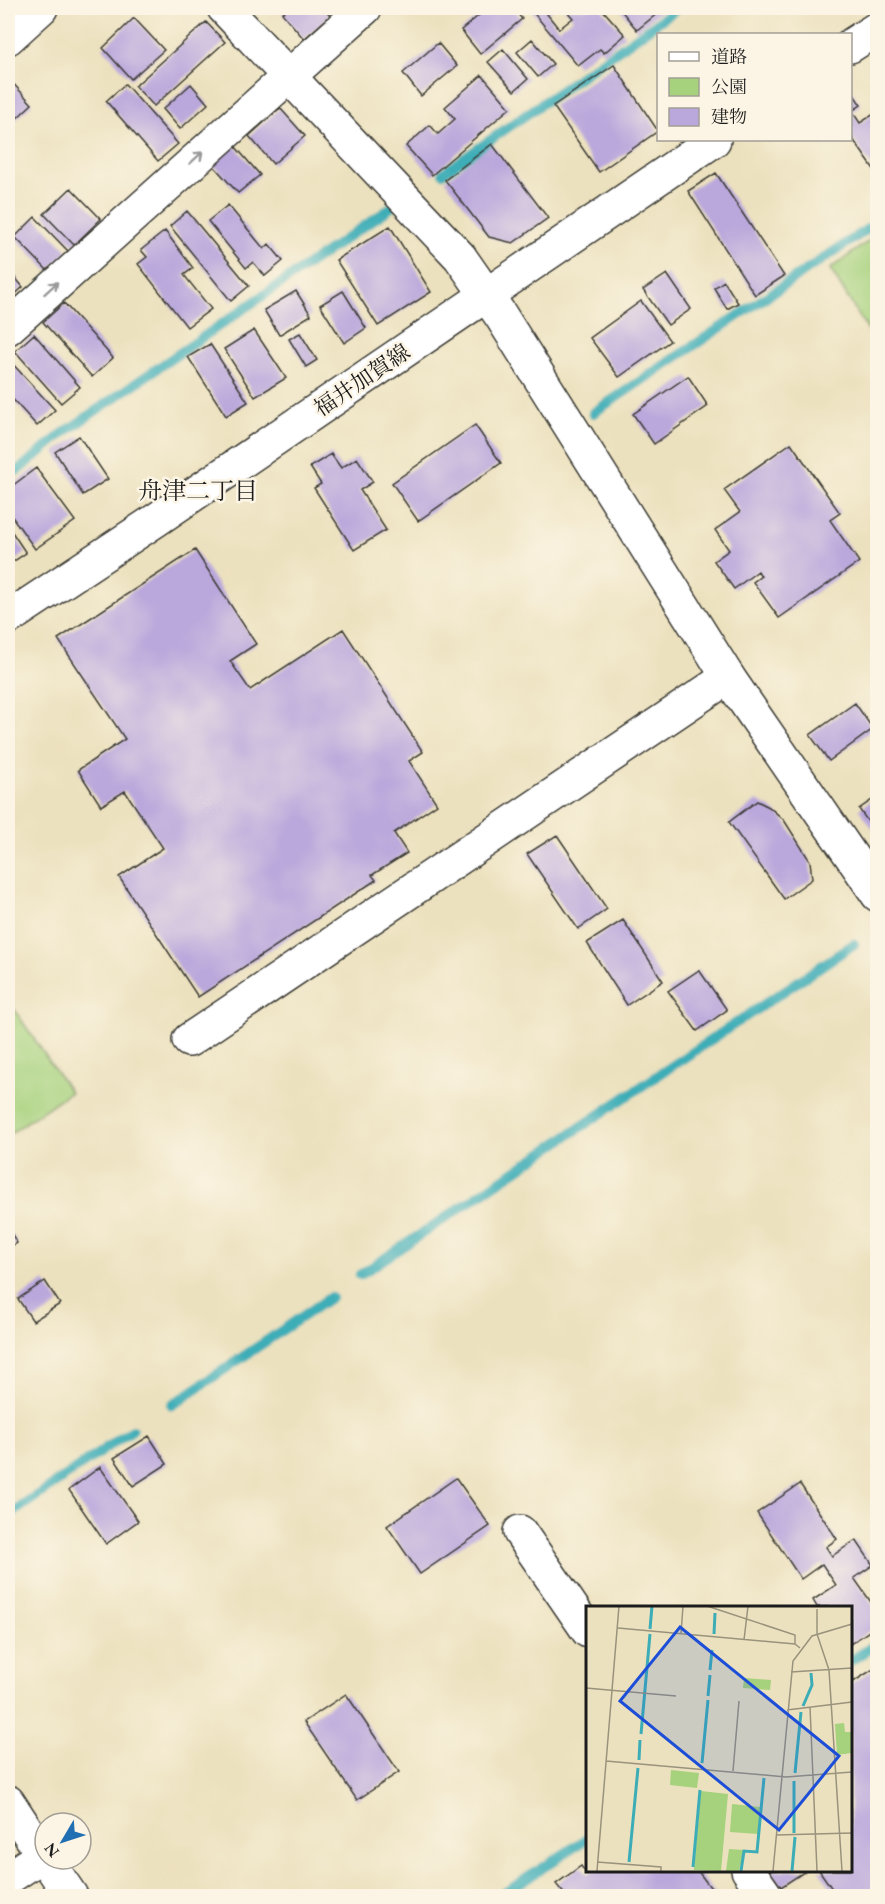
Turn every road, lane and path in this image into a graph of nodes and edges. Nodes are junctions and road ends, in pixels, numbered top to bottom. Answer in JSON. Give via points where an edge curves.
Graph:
{"nodes":[{"id":1,"x":41,"y":8,"type":"edge"},
{"id":2,"x":224,"y":8,"type":"edge"},
{"id":3,"x":365,"y":8,"type":"edge"},
{"id":4,"x":878,"y":28,"type":"edge"},
{"id":5,"x":8,"y":38,"type":"edge"},
{"id":6,"x":852,"y":45,"type":"edge"},
{"id":7,"x":288,"y":75,"type":"junction"},
{"id":8,"x":713,"y":141,"type":"edge"},
{"id":9,"x":486,"y":295,"type":"junction"},
{"id":10,"x":8,"y":328,"type":"edge"},
{"id":11,"x":8,"y":618,"type":"edge"},
{"id":12,"x":728,"y":677,"type":"junction"},
{"id":13,"x":878,"y":895,"type":"edge"},
{"id":14,"x":189,"y":1041,"type":"dead end"},
{"id":15,"x":520,"y":1532,"type":"dead end"},
{"id":16,"x":586,"y":1628,"type":"edge"},
{"id":17,"x":8,"y":1802,"type":"edge"},
{"id":18,"x":33,"y":1840,"type":"edge"},
{"id":19,"x":33,"y":1863,"type":"edge"},
{"id":20,"x":54,"y":1871,"type":"edge"},
{"id":21,"x":749,"y":1871,"type":"edge"},
{"id":22,"x":8,"y":1878,"type":"edge"},
{"id":23,"x":71,"y":1896,"type":"edge"},
{"id":24,"x":766,"y":1896,"type":"edge"}],
"edges":[{"from":1,"to":5,"type":"street"},
{"from":2,"to":7,"type":"street"},
{"from":3,"to":7,"type":"street"},
{"from":4,"to":6,"type":"street"},
{"from":7,"to":9,"type":"street","via":[[460,257]]},
{"from":10,"to":7,"type":"street","one_way":true},
{"from":8,"to":9,"type":"street","name":"福井加賀線"},
{"from":9,"to":11,"type":"street","name":"福井加賀線"},
{"from":9,"to":12,"type":"street"},
{"from":12,"to":13,"type":"street"},
{"from":12,"to":14,"type":"street"},
{"from":15,"to":16,"type":"street"},
{"from":17,"to":18,"type":"street"},
{"from":19,"to":22,"type":"street"},
{"from":20,"to":23,"type":"street"},
{"from":21,"to":24,"type":"street"}]}
